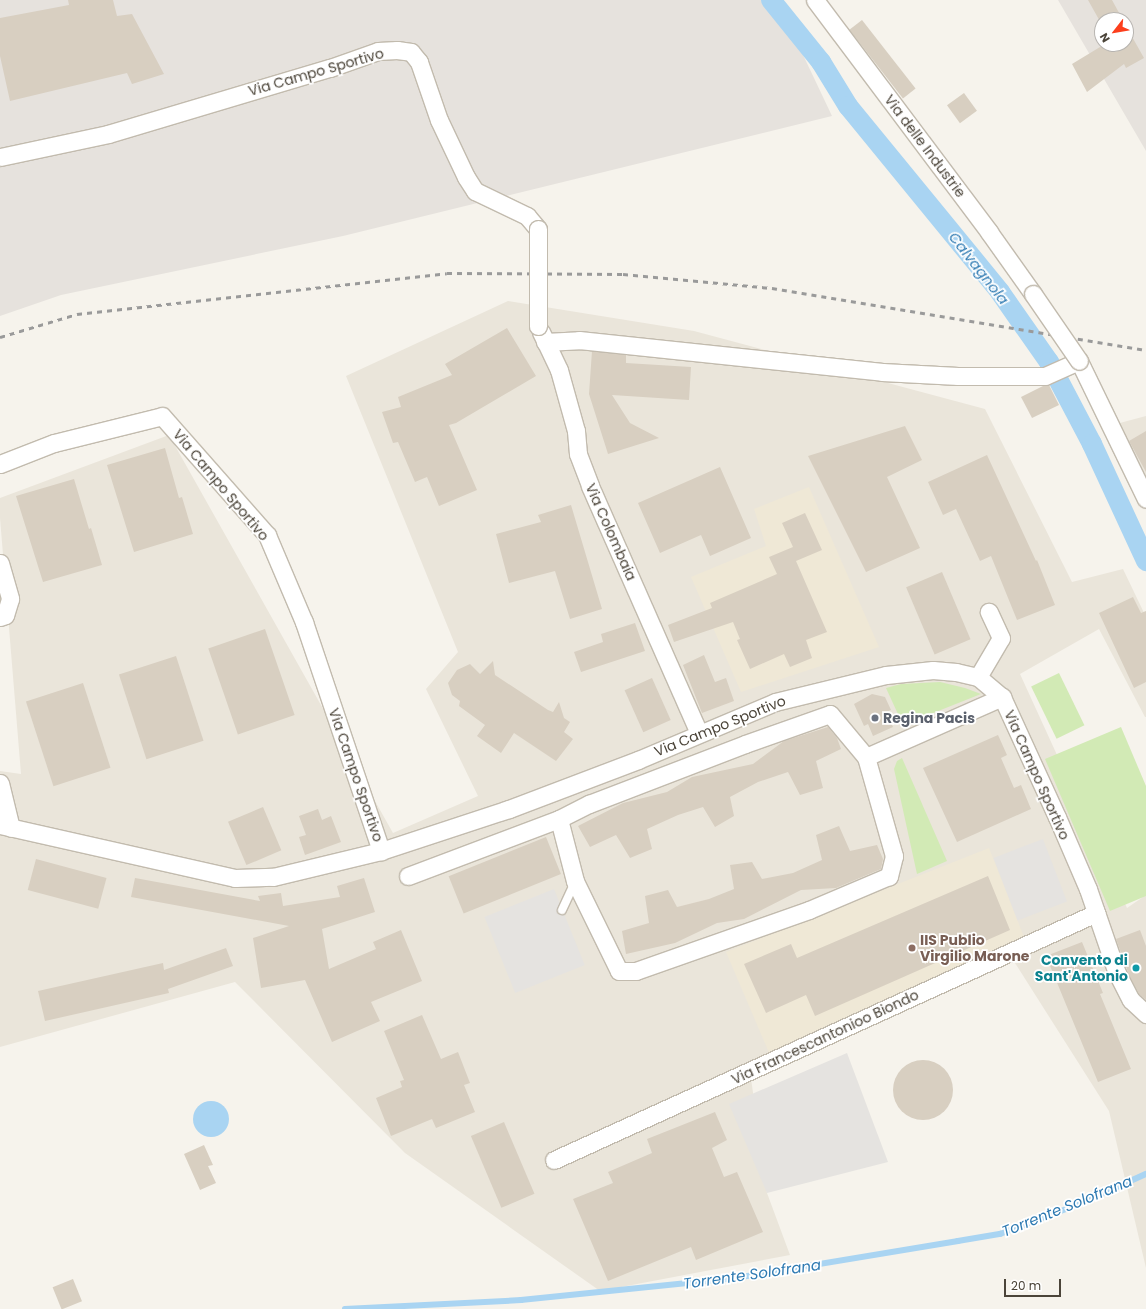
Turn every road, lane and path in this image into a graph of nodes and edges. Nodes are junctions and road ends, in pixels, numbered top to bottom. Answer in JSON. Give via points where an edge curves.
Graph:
{"nodes":[{"id":1,"x":816,"y":0,"type":"edge"},
{"id":2,"x":0,"y":157,"type":"edge"},
{"id":3,"x":542,"y":334,"type":"junction"},
{"id":4,"x":1079,"y":361,"type":"junction"},
{"id":5,"x":0,"y":464,"type":"edge"},
{"id":6,"x":1146,"y":499,"type":"edge"},
{"id":7,"x":0,"y":562,"type":"edge"},
{"id":8,"x":989,"y":612,"type":"dead end"},
{"id":9,"x":0,"y":617,"type":"edge"},
{"id":10,"x":978,"y":677,"type":"junction"},
{"id":11,"x":1002,"y":697,"type":"junction"},
{"id":12,"x":700,"y":733,"type":"junction"},
{"id":13,"x":866,"y":757,"type":"junction"},
{"id":14,"x":0,"y":783,"type":"edge"},
{"id":15,"x":559,"y":819,"type":"junction"},
{"id":16,"x":6,"y":826,"type":"edge"},
{"id":17,"x":381,"y":851,"type":"junction"},
{"id":18,"x":408,"y":876,"type":"dead end"},
{"id":19,"x":575,"y":881,"type":"junction"},
{"id":20,"x":562,"y":910,"type":"dead end"},
{"id":21,"x":1096,"y":913,"type":"junction"},
{"id":22,"x":1146,"y":1014,"type":"edge"},
{"id":23,"x":554,"y":1160,"type":"dead end"}],
"edges":[{"from":1,"to":4,"type":"street","name":"Via delle Industrie","bridge":true,"via":[[989,232]]},
{"from":2,"to":3,"type":"street","name":"Via Campo Sportivo","bridge":true,"via":[[108,134],[330,68],[378,51],[411,52],[419,62],[439,120],[475,191],[527,216],[538,229]]},
{"from":3,"to":4,"type":"street","via":[[882,372],[958,376],[1045,376]]},
{"from":3,"to":12,"type":"street","name":"Via Colombaia","via":[[559,370],[576,430],[580,461]]},
{"from":4,"to":6,"type":"street","name":"Via delle Industrie"},
{"from":5,"to":17,"type":"street","name":"Via Campo Sportivo","via":[[54,443],[162,416],[267,535],[304,622]]},
{"from":7,"to":9,"type":"street","via":[[10,599],[5,615]]},
{"from":8,"to":10,"type":"street","via":[[1001,638]]},
{"from":10,"to":11,"type":"street","name":"Via Campo Sportivo"},
{"from":10,"to":12,"type":"street","name":"Via Campo Sportivo","via":[[933,670],[886,675],[775,702]]},
{"from":11,"to":13,"type":"street"},
{"from":11,"to":21,"type":"street","name":"Via Campo Sportivo","via":[[1058,817]]},
{"from":12,"to":17,"type":"street","name":"Via Campo Sportivo","via":[[509,810]]},
{"from":13,"to":15,"type":"street","via":[[830,714],[589,804]]},
{"from":13,"to":19,"type":"street","via":[[894,856],[889,876],[823,904],[636,971],[619,971]]},
{"from":14,"to":16,"type":"street","name":"Via Campo Sportivo"},
{"from":15,"to":18,"type":"street"},
{"from":15,"to":19,"type":"street"},
{"from":16,"to":17,"type":"street","name":"Via Campo Sportivo","via":[[235,878],[273,877]]},
{"from":19,"to":20,"type":"lane"},
{"from":21,"to":22,"type":"street","name":"Via Campo Sportivo","via":[[1117,973],[1131,1000]]},
{"from":21,"to":23,"type":"street","name":"Via Francescantonioo Biondo"}]}
